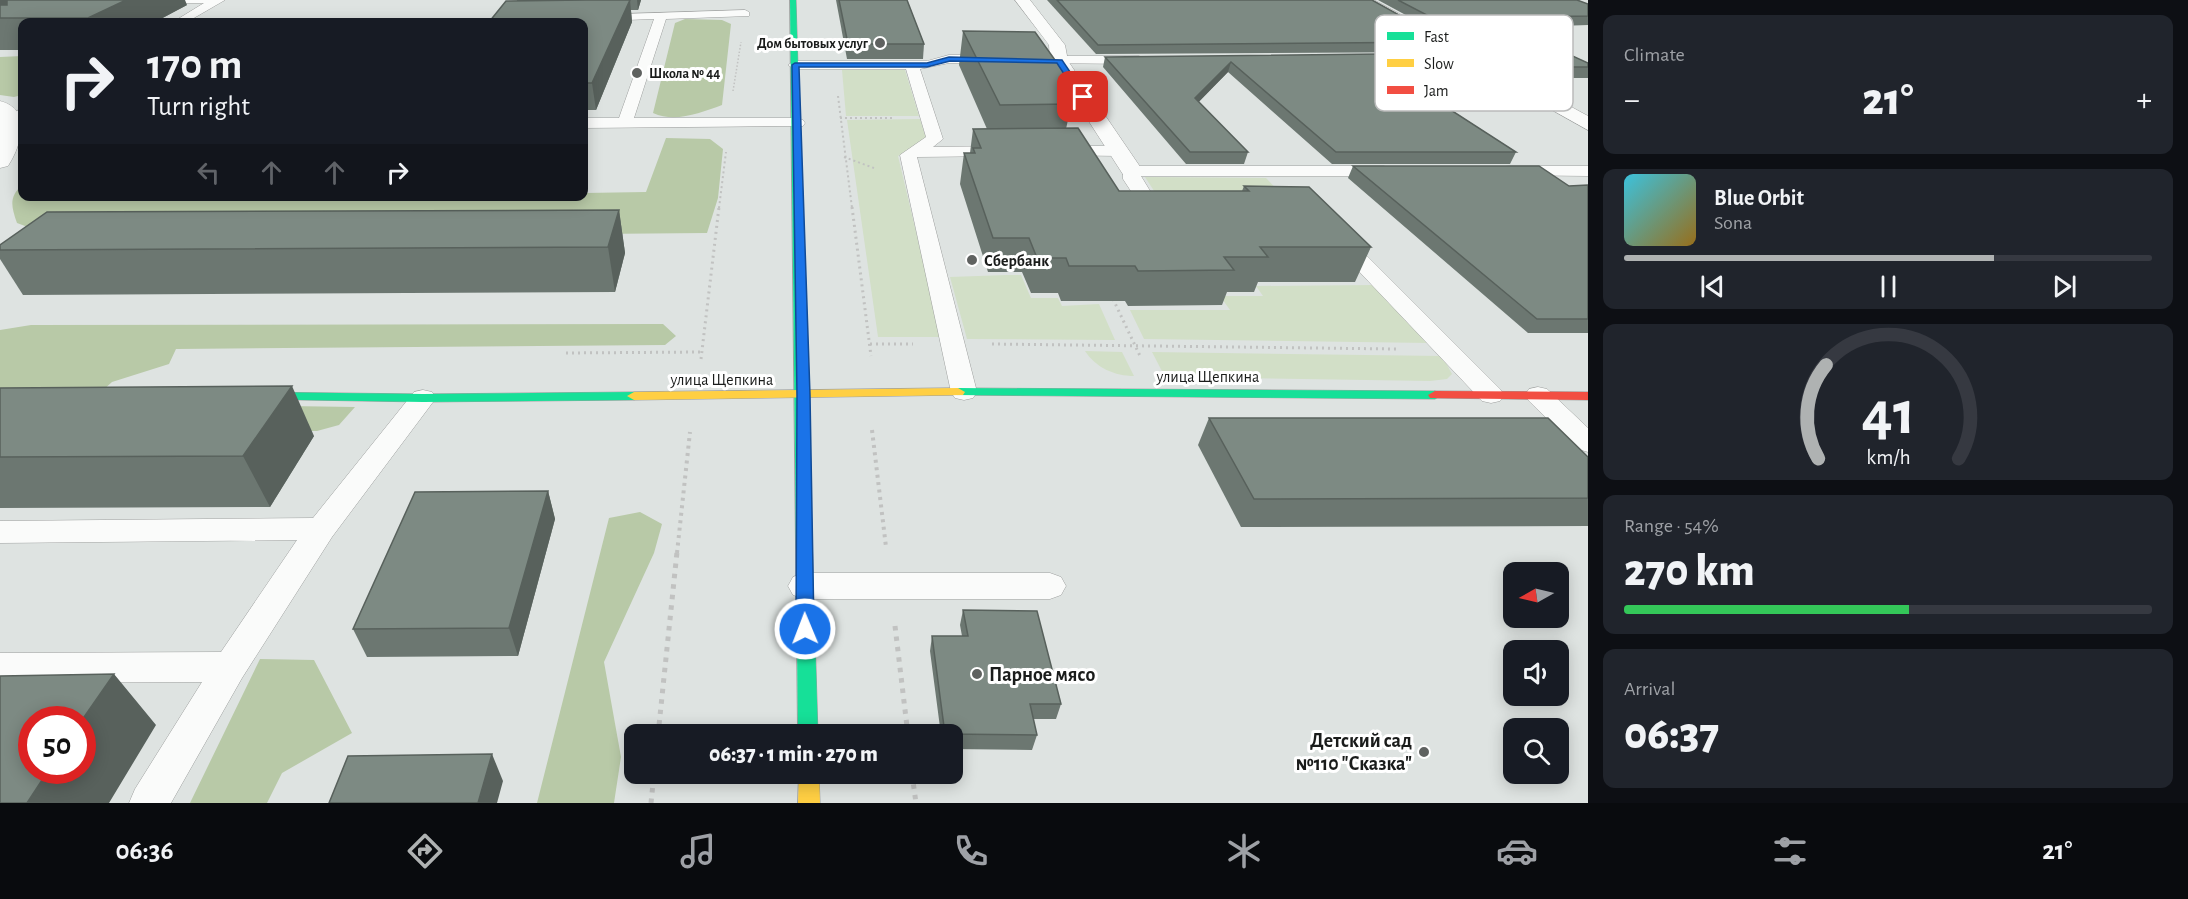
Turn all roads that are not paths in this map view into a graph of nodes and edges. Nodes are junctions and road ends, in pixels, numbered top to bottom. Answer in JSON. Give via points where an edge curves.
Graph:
{"nodes":[{"id":1,"x":138,"y":0,"type":"edge"},
{"id":2,"x":793,"y":0,"type":"edge"},
{"id":3,"x":1022,"y":0,"type":"edge"},
{"id":4,"x":1363,"y":0,"type":"edge"},
{"id":5,"x":745,"y":14,"type":"dead end"},
{"id":6,"x":1390,"y":15,"type":"edge"},
{"id":7,"x":661,"y":16,"type":"junction"},
{"id":8,"x":581,"y":17,"type":"edge"},
{"id":9,"x":186,"y":18,"type":"edge"},
{"id":10,"x":1153,"y":60,"type":"edge"},
{"id":11,"x":1059,"y":61,"type":"junction"},
{"id":12,"x":795,"y":65,"type":"junction"},
{"id":13,"x":912,"y":65,"type":"junction"},
{"id":14,"x":1565,"y":111,"type":"edge"},
{"id":15,"x":11,"y":113,"type":"edge"},
{"id":16,"x":588,"y":123,"type":"edge"},
{"id":17,"x":625,"y":123,"type":"junction"},
{"id":18,"x":797,"y":123,"type":"junction"},
{"id":19,"x":1588,"y":124,"type":"edge"},
{"id":20,"x":1017,"y":151,"type":"edge"},
{"id":21,"x":1039,"y":151,"type":"edge"},
{"id":22,"x":1119,"y":151,"type":"junction"},
{"id":23,"x":914,"y":152,"type":"junction"},
{"id":24,"x":0,"y":161,"type":"edge"},
{"id":25,"x":1132,"y":171,"type":"junction"},
{"id":26,"x":1399,"y":171,"type":"edge"},
{"id":27,"x":1494,"y":171,"type":"edge"},
{"id":28,"x":1588,"y":171,"type":"edge"},
{"id":29,"x":1187,"y":210,"type":"edge"},
{"id":30,"x":1327,"y":227,"type":"edge"},
{"id":31,"x":964,"y":392,"type":"junction"},
{"id":32,"x":803,"y":395,"type":"junction"},
{"id":33,"x":1491,"y":395,"type":"junction"},
{"id":34,"x":1538,"y":395,"type":"junction"},
{"id":35,"x":235,"y":396,"type":"edge"},
{"id":36,"x":1588,"y":396,"type":"edge"},
{"id":37,"x":423,"y":398,"type":"junction"},
{"id":38,"x":1588,"y":443,"type":"edge"},
{"id":39,"x":321,"y":529,"type":"junction"},
{"id":40,"x":0,"y":532,"type":"edge"},
{"id":41,"x":1050,"y":585,"type":"dead end"},
{"id":42,"x":804,"y":586,"type":"junction"},
{"id":43,"x":230,"y":667,"type":"junction"},
{"id":44,"x":0,"y":668,"type":"edge"},
{"id":45,"x":808,"y":724,"type":"edge"},
{"id":46,"x":808,"y":784,"type":"edge"},
{"id":47,"x":149,"y":803,"type":"edge"},
{"id":48,"x":809,"y":803,"type":"edge"}],
"edges":[{"from":1,"to":9,"type":"lane","via":[[219,0]]},
{"from":2,"to":12,"type":"main road"},
{"from":3,"to":11,"type":"street","via":[[1057,45]]},
{"from":4,"to":6,"type":"street"},
{"from":5,"to":7,"type":"lane"},
{"from":7,"to":8,"type":"lane"},
{"from":7,"to":17,"type":"lane"},
{"from":10,"to":11,"type":"lane"},
{"from":11,"to":13,"type":"lane","via":[[949,59]]},
{"from":11,"to":22,"type":"street"},
{"from":12,"to":13,"type":"lane"},
{"from":12,"to":18,"type":"main road"},
{"from":13,"to":23,"type":"lane","via":[[936,139]]},
{"from":14,"to":19,"type":"street"},
{"from":15,"to":24,"type":"street","via":[[11,141]]},
{"from":16,"to":17,"type":"lane"},
{"from":17,"to":18,"type":"lane"},
{"from":18,"to":32,"type":"main road"},
{"from":20,"to":23,"type":"lane"},
{"from":21,"to":22,"type":"lane"},
{"from":22,"to":25,"type":"street"},
{"from":23,"to":31,"type":"lane","via":[[908,155]]},
{"from":25,"to":26,"type":"lane"},
{"from":25,"to":29,"type":"lane","via":[[1132,179],[1153,210]]},
{"from":27,"to":28,"type":"lane"},
{"from":30,"to":33,"type":"lane"},
{"from":31,"to":32,"type":"main road","name":"улица Щепкина"},
{"from":31,"to":33,"type":"main road","name":"улица Щепкина"},
{"from":32,"to":37,"type":"main road","name":"улица Щепкина"},
{"from":32,"to":42,"type":"main road"},
{"from":33,"to":34,"type":"main road","name":"улица Щепкина"},
{"from":34,"to":36,"type":"main road","name":"улица Щепкина"},
{"from":34,"to":38,"type":"lane"},
{"from":35,"to":37,"type":"main road","name":"улица Щепкина"},
{"from":37,"to":39,"type":"lane"},
{"from":39,"to":40,"type":"lane"},
{"from":39,"to":43,"type":"lane"},
{"from":41,"to":42,"type":"lane"},
{"from":42,"to":45,"type":"main road"},
{"from":43,"to":44,"type":"lane"},
{"from":43,"to":47,"type":"lane"},
{"from":46,"to":48,"type":"main road"}]}
